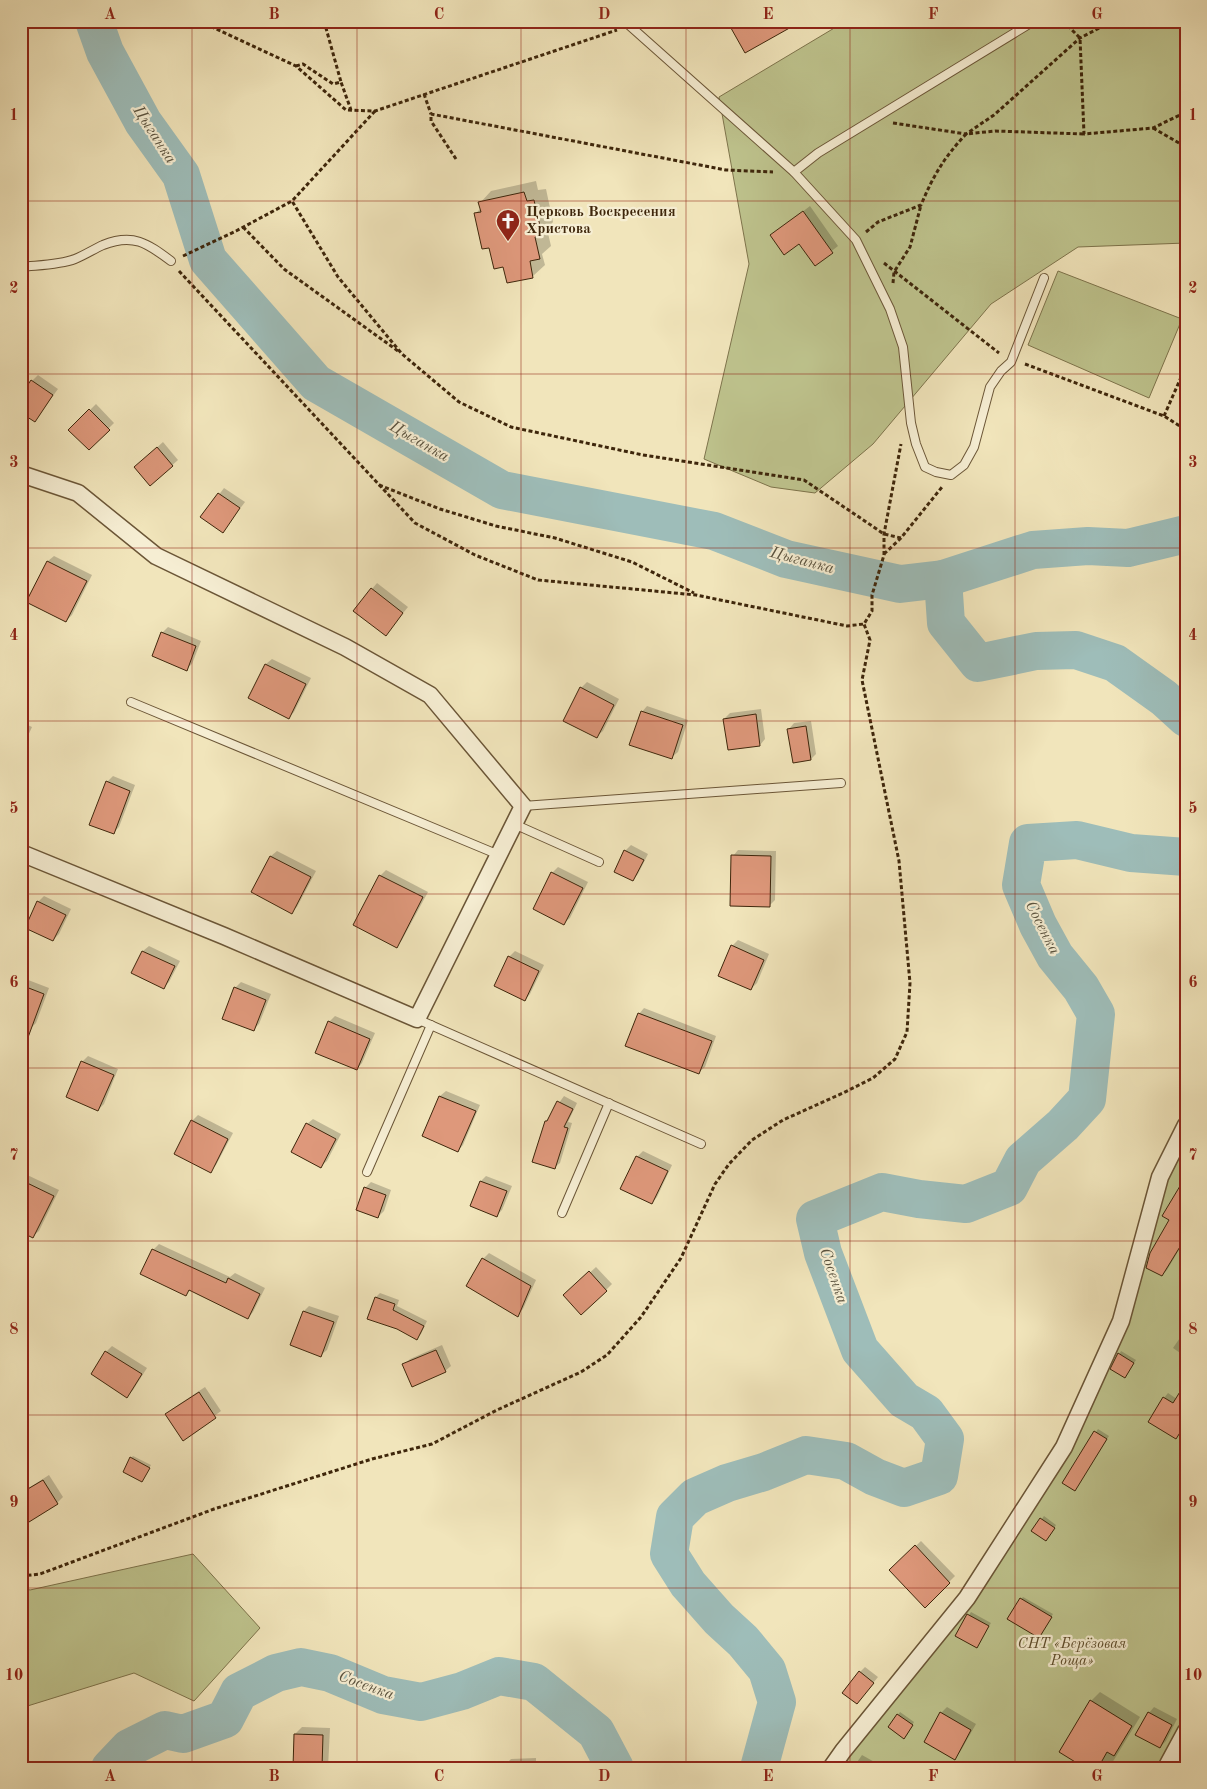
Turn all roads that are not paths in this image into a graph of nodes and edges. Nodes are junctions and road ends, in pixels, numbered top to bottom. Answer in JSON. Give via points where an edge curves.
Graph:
{"nodes":[{"id":1,"x":638,"y":21,"type":"edge"},
{"id":2,"x":1034,"y":21,"type":"edge"},
{"id":3,"x":794,"y":172,"type":"junction"},
{"id":4,"x":171,"y":261,"type":"road end"},
{"id":5,"x":21,"y":267,"type":"edge"},
{"id":6,"x":1044,"y":278,"type":"dead end"},
{"id":7,"x":21,"y":474,"type":"edge"},
{"id":8,"x":131,"y":702,"type":"dead end"},
{"id":9,"x":841,"y":783,"type":"dead end"},
{"id":10,"x":523,"y":806,"type":"junction"},
{"id":11,"x":514,"y":824,"type":"junction"},
{"id":12,"x":21,"y":853,"type":"edge"},
{"id":13,"x":499,"y":855,"type":"junction"},
{"id":14,"x":600,"y":862,"type":"dead end"},
{"id":15,"x":424,"y":1022,"type":"junction"},
{"id":16,"x":609,"y":1103,"type":"junction"},
{"id":17,"x":1186,"y":1125,"type":"edge"},
{"id":18,"x":701,"y":1144,"type":"dead end"},
{"id":19,"x":367,"y":1172,"type":"dead end"},
{"id":20,"x":562,"y":1213,"type":"dead end"},
{"id":21,"x":1186,"y":1731,"type":"edge"},
{"id":22,"x":831,"y":1768,"type":"edge"},
{"id":23,"x":1166,"y":1768,"type":"edge"}],
"edges":[{"from":1,"to":3,"type":"lane","via":[[630,26]]},
{"from":2,"to":3,"type":"lane","via":[[818,153]]},
{"from":3,"to":6,"type":"lane","via":[[856,240],[890,309],[902,347],[916,444],[925,466],[936,472],[951,475],[964,465],[974,448],[990,387],[1012,362]]},
{"from":4,"to":5,"type":"lane","via":[[134,239],[116,241],[75,259]]},
{"from":7,"to":10,"type":"street","via":[[78,493],[156,556],[344,647],[430,694]]},
{"from":8,"to":13,"type":"lane"},
{"from":9,"to":10,"type":"lane"},
{"from":10,"to":11,"type":"street"},
{"from":11,"to":13,"type":"street"},
{"from":11,"to":14,"type":"lane"},
{"from":12,"to":15,"type":"street"},
{"from":13,"to":15,"type":"street"},
{"from":15,"to":16,"type":"lane"},
{"from":15,"to":19,"type":"lane"},
{"from":16,"to":18,"type":"lane"},
{"from":16,"to":20,"type":"lane"},
{"from":17,"to":22,"type":"street","via":[[1160,1178],[1121,1321],[1064,1447],[967,1598]]},
{"from":21,"to":23,"type":"street"}]}
